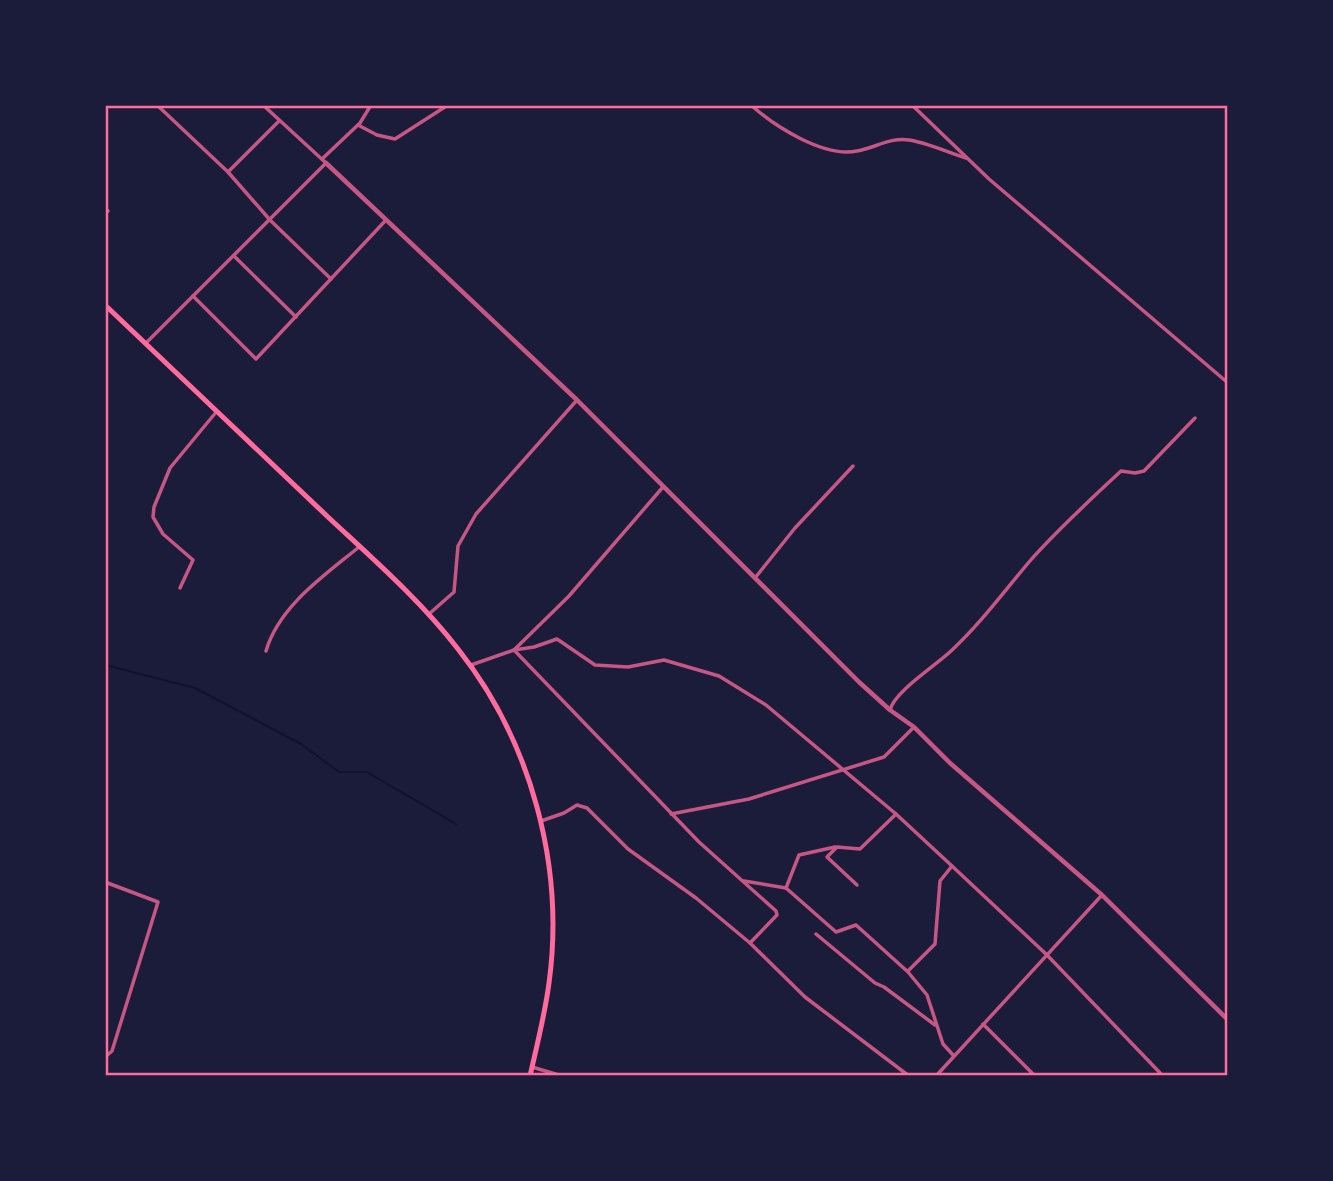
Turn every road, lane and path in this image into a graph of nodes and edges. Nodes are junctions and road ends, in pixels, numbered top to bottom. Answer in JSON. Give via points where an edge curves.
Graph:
{"nodes":[{"id":1,"x":157,"y":105,"type":"edge"},
{"id":2,"x":262,"y":105,"type":"edge"},
{"id":3,"x":371,"y":105,"type":"edge"},
{"id":4,"x":448,"y":105,"type":"edge"},
{"id":5,"x":751,"y":105,"type":"edge"},
{"id":6,"x":912,"y":105,"type":"edge"},
{"id":7,"x":279,"y":121,"type":"junction"},
{"id":8,"x":358,"y":125,"type":"junction"},
{"id":9,"x":968,"y":158,"type":"junction"},
{"id":10,"x":324,"y":161,"type":"junction"},
{"id":11,"x":228,"y":172,"type":"junction"},
{"id":12,"x":105,"y":208,"type":"edge"},
{"id":13,"x":105,"y":214,"type":"edge"},
{"id":14,"x":270,"y":220,"type":"junction"},
{"id":15,"x":386,"y":220,"type":"junction"},
{"id":16,"x":234,"y":256,"type":"junction"},
{"id":17,"x":331,"y":279,"type":"junction"},
{"id":18,"x":193,"y":296,"type":"junction"},
{"id":19,"x":105,"y":305,"type":"edge"},
{"id":20,"x":296,"y":317,"type":"junction"},
{"id":21,"x":146,"y":344,"type":"junction"},
{"id":22,"x":1228,"y":383,"type":"edge"},
{"id":23,"x":578,"y":400,"type":"junction"},
{"id":24,"x":217,"y":411,"type":"junction"},
{"id":25,"x":1195,"y":418,"type":"dead end"},
{"id":26,"x":853,"y":466,"type":"dead end"},
{"id":27,"x":664,"y":485,"type":"junction"},
{"id":28,"x":359,"y":547,"type":"junction"},
{"id":29,"x":754,"y":579,"type":"junction"},
{"id":30,"x":180,"y":588,"type":"dead end"},
{"id":31,"x":429,"y":614,"type":"junction"},
{"id":32,"x":514,"y":650,"type":"junction"},
{"id":33,"x":266,"y":651,"type":"dead end"},
{"id":34,"x":471,"y":665,"type":"junction"},
{"id":35,"x":890,"y":710,"type":"junction"},
{"id":36,"x":914,"y":727,"type":"junction"},
{"id":37,"x":843,"y":770,"type":"junction"},
{"id":38,"x":671,"y":814,"type":"junction"},
{"id":39,"x":896,"y":814,"type":"junction"},
{"id":40,"x":541,"y":822,"type":"junction"},
{"id":41,"x":837,"y":847,"type":"junction"},
{"id":42,"x":952,"y":866,"type":"junction"},
{"id":43,"x":742,"y":880,"type":"junction"},
{"id":44,"x":105,"y":882,"type":"edge"},
{"id":45,"x":857,"y":885,"type":"dead end"},
{"id":46,"x":786,"y":888,"type":"junction"},
{"id":47,"x":1101,"y":895,"type":"junction"},
{"id":48,"x":816,"y":934,"type":"dead end"},
{"id":49,"x":750,"y":943,"type":"junction"},
{"id":50,"x":1047,"y":956,"type":"junction"},
{"id":51,"x":908,"y":972,"type":"junction"},
{"id":52,"x":1228,"y":1020,"type":"edge"},
{"id":53,"x":984,"y":1024,"type":"junction"},
{"id":54,"x":936,"y":1026,"type":"junction"},
{"id":55,"x":954,"y":1056,"type":"junction"},
{"id":56,"x":105,"y":1057,"type":"edge"},
{"id":57,"x":532,"y":1067,"type":"junction"},
{"id":58,"x":530,"y":1076,"type":"edge"},
{"id":59,"x":562,"y":1076,"type":"edge"},
{"id":60,"x":909,"y":1076,"type":"edge"},
{"id":61,"x":936,"y":1076,"type":"edge"},
{"id":62,"x":1035,"y":1076,"type":"edge"},
{"id":63,"x":1163,"y":1076,"type":"edge"}],
"edges":[{"from":1,"to":11,"type":"street"},
{"from":2,"to":7,"type":"street"},
{"from":3,"to":8,"type":"street"},
{"from":4,"to":8,"type":"street","via":[[395,139]]},
{"from":5,"to":9,"type":"street","via":[[810,143],[832,150],[856,152],[907,139]]},
{"from":6,"to":9,"type":"street"},
{"from":7,"to":10,"type":"street"},
{"from":7,"to":11,"type":"street"},
{"from":8,"to":10,"type":"street"},
{"from":9,"to":22,"type":"street"},
{"from":10,"to":14,"type":"street"},
{"from":10,"to":15,"type":"street"},
{"from":11,"to":14,"type":"street"},
{"from":12,"to":13,"type":"street"},
{"from":14,"to":16,"type":"street"},
{"from":14,"to":17,"type":"street"},
{"from":15,"to":17,"type":"street"},
{"from":15,"to":23,"type":"street"},
{"from":16,"to":18,"type":"street"},
{"from":16,"to":20,"type":"street"},
{"from":17,"to":20,"type":"street"},
{"from":18,"to":20,"type":"street","via":[[256,359]]},
{"from":18,"to":21,"type":"street"},
{"from":19,"to":21,"type":"main road"},
{"from":21,"to":24,"type":"main road"},
{"from":23,"to":27,"type":"street"},
{"from":23,"to":31,"type":"street","via":[[476,514],[458,546],[454,592]]},
{"from":24,"to":28,"type":"main road"},
{"from":24,"to":30,"type":"street","via":[[170,468],[154,507],[153,517],[163,534],[193,560]]},
{"from":25,"to":35,"type":"street","via":[[1144,471],[1121,471],[1061,528],[978,624],[898,693]]},
{"from":26,"to":29,"type":"street"},
{"from":27,"to":29,"type":"street"},
{"from":27,"to":32,"type":"street","via":[[569,596]]},
{"from":28,"to":31,"type":"main road"},
{"from":28,"to":33,"type":"street","via":[[284,616]]},
{"from":29,"to":35,"type":"street"},
{"from":31,"to":34,"type":"main road"},
{"from":32,"to":34,"type":"street"},
{"from":32,"to":37,"type":"street","via":[[557,639],[595,665],[628,667],[664,660],[719,676],[766,705]]},
{"from":32,"to":38,"type":"street"},
{"from":34,"to":40,"type":"main road","via":[[513,737]]},
{"from":35,"to":36,"type":"street"},
{"from":36,"to":37,"type":"street","via":[[884,757]]},
{"from":36,"to":47,"type":"street"},
{"from":37,"to":38,"type":"street","via":[[749,800]]},
{"from":37,"to":39,"type":"street"},
{"from":38,"to":43,"type":"street"},
{"from":39,"to":41,"type":"street","via":[[860,849]]},
{"from":39,"to":42,"type":"street"},
{"from":40,"to":49,"type":"street","via":[[578,805],[587,808],[628,849]]},
{"from":40,"to":57,"type":"main road","via":[[549,869],[552,939]]},
{"from":41,"to":45,"type":"street","via":[[827,857]]},
{"from":41,"to":46,"type":"street","via":[[799,855]]},
{"from":42,"to":50,"type":"street"},
{"from":42,"to":51,"type":"street","via":[[940,881],[935,944]]},
{"from":43,"to":46,"type":"street"},
{"from":43,"to":49,"type":"street","via":[[777,915]]},
{"from":44,"to":56,"type":"street","via":[[158,902],[112,1051]]},
{"from":46,"to":51,"type":"street","via":[[836,932],[856,925]]},
{"from":47,"to":50,"type":"street"},
{"from":47,"to":52,"type":"street"},
{"from":48,"to":54,"type":"street","via":[[875,984]]},
{"from":49,"to":60,"type":"street","via":[[805,997]]},
{"from":50,"to":53,"type":"street"},
{"from":50,"to":63,"type":"street"},
{"from":51,"to":54,"type":"street","via":[[927,995]]},
{"from":53,"to":55,"type":"street"},
{"from":53,"to":62,"type":"street"},
{"from":54,"to":55,"type":"street"},
{"from":55,"to":61,"type":"street"},
{"from":57,"to":58,"type":"main road"},
{"from":57,"to":59,"type":"street"}]}
